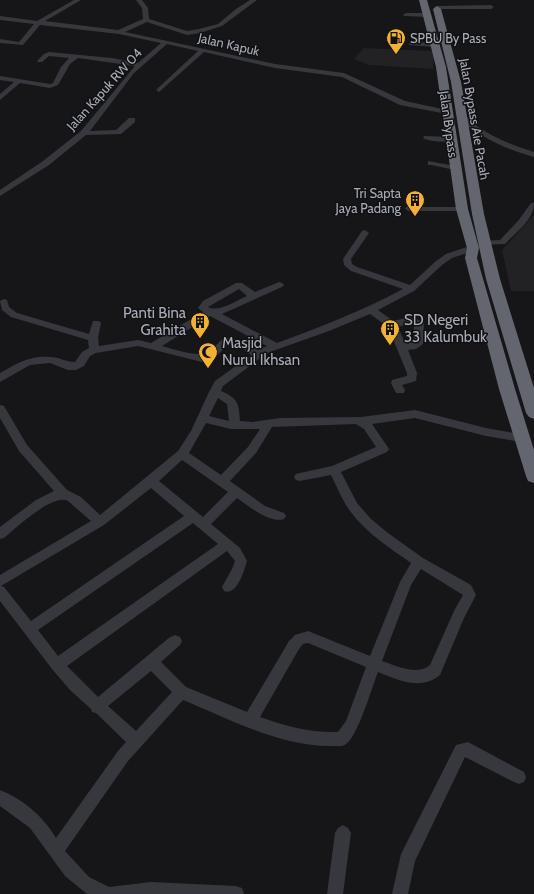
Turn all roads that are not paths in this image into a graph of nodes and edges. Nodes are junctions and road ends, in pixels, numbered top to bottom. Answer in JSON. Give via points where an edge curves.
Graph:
{"nodes":[{"id":1,"x":78,"y":0,"type":"edge"},
{"id":2,"x":139,"y":0,"type":"edge"},
{"id":3,"x":254,"y":0,"type":"edge"},
{"id":4,"x":423,"y":0,"type":"edge"},
{"id":5,"x":435,"y":4,"type":"edge"},
{"id":6,"x":491,"y":7,"type":"dead end"},
{"id":7,"x":406,"y":15,"type":"dead end"},
{"id":8,"x":428,"y":15,"type":"junction"},
{"id":9,"x":3,"y":18,"type":"edge"},
{"id":10,"x":147,"y":20,"type":"junction"},
{"id":11,"x":39,"y":22,"type":"junction"},
{"id":12,"x":0,"y":25,"type":"edge"},
{"id":13,"x":119,"y":32,"type":"junction"},
{"id":14,"x":0,"y":41,"type":"edge"},
{"id":15,"x":166,"y":42,"type":"junction"},
{"id":16,"x":411,"y":44,"type":"dead end"},
{"id":17,"x":435,"y":45,"type":"junction"},
{"id":18,"x":203,"y":50,"type":"junction"},
{"id":19,"x":74,"y":56,"type":"junction"},
{"id":20,"x":40,"y":61,"type":"dead end"},
{"id":21,"x":139,"y":65,"type":"junction"},
{"id":22,"x":0,"y":78,"type":"edge"},
{"id":23,"x":19,"y":81,"type":"junction"},
{"id":24,"x":159,"y":90,"type":"dead end"},
{"id":25,"x":0,"y":98,"type":"edge"},
{"id":26,"x":447,"y":112,"type":"junction"},
{"id":27,"x":462,"y":117,"type":"junction"},
{"id":28,"x":132,"y":120,"type":"dead end"},
{"id":29,"x":84,"y":132,"type":"junction"},
{"id":30,"x":427,"y":138,"type":"dead end"},
{"id":31,"x":450,"y":139,"type":"junction"},
{"id":32,"x":534,"y":155,"type":"edge"},
{"id":33,"x":432,"y":163,"type":"dead end"},
{"id":34,"x":455,"y":168,"type":"junction"},
{"id":35,"x":0,"y":194,"type":"edge"},
{"id":36,"x":534,"y":205,"type":"edge"},
{"id":37,"x":410,"y":209,"type":"dead end"},
{"id":38,"x":462,"y":210,"type":"junction"},
{"id":39,"x":365,"y":233,"type":"dead end"},
{"id":40,"x":479,"y":246,"type":"junction"},
{"id":41,"x":279,"y":285,"type":"dead end"},
{"id":42,"x":411,"y":289,"type":"junction"},
{"id":43,"x":254,"y":296,"type":"junction"},
{"id":44,"x":4,"y":302,"type":"dead end"},
{"id":45,"x":371,"y":310,"type":"junction"},
{"id":46,"x":210,"y":312,"type":"junction"},
{"id":47,"x":96,"y":323,"type":"dead end"},
{"id":48,"x":392,"y":325,"type":"junction"},
{"id":49,"x":254,"y":336,"type":"junction"},
{"id":50,"x":93,"y":338,"type":"junction"},
{"id":51,"x":245,"y":346,"type":"junction"},
{"id":52,"x":275,"y":346,"type":"junction"},
{"id":53,"x":402,"y":346,"type":"junction"},
{"id":54,"x":152,"y":347,"type":"junction"},
{"id":55,"x":94,"y":350,"type":"junction"},
{"id":56,"x":258,"y":355,"type":"junction"},
{"id":57,"x":0,"y":378,"type":"edge"},
{"id":58,"x":400,"y":390,"type":"dead end"},
{"id":59,"x":214,"y":392,"type":"junction"},
{"id":60,"x":0,"y":409,"type":"edge"},
{"id":61,"x":534,"y":413,"type":"edge"},
{"id":62,"x":203,"y":418,"type":"junction"},
{"id":63,"x":362,"y":421,"type":"junction"},
{"id":64,"x":269,"y":423,"type":"junction"},
{"id":65,"x":234,"y":425,"type":"junction"},
{"id":66,"x":522,"y":438,"type":"junction"},
{"id":67,"x":182,"y":454,"type":"junction"},
{"id":68,"x":334,"y":470,"type":"junction"},
{"id":69,"x":534,"y":476,"type":"edge"},
{"id":70,"x":300,"y":477,"type":"dead end"},
{"id":71,"x":151,"y":481,"type":"junction"},
{"id":72,"x":222,"y":482,"type":"junction"},
{"id":73,"x":236,"y":492,"type":"junction"},
{"id":74,"x":63,"y":494,"type":"junction"},
{"id":75,"x":194,"y":516,"type":"junction"},
{"id":76,"x":280,"y":516,"type":"dead end"},
{"id":77,"x":100,"y":522,"type":"junction"},
{"id":78,"x":204,"y":524,"type":"junction"},
{"id":79,"x":0,"y":534,"type":"edge"},
{"id":80,"x":227,"y":544,"type":"junction"},
{"id":81,"x":419,"y":562,"type":"junction"},
{"id":82,"x":0,"y":581,"type":"edge"},
{"id":83,"x":228,"y":587,"type":"dead end"},
{"id":84,"x":0,"y":591,"type":"edge"},
{"id":85,"x":29,"y":629,"type":"junction"},
{"id":86,"x":175,"y":641,"type":"dead end"},
{"id":87,"x":152,"y":662,"type":"junction"},
{"id":88,"x":375,"y":664,"type":"junction"},
{"id":89,"x":57,"y":665,"type":"junction"},
{"id":90,"x":181,"y":692,"type":"junction"},
{"id":91,"x":97,"y":707,"type":"junction"},
{"id":92,"x":250,"y":720,"type":"junction"},
{"id":93,"x":136,"y":741,"type":"junction"},
{"id":94,"x":519,"y":777,"type":"dead end"},
{"id":95,"x":0,"y":797,"type":"edge"},
{"id":96,"x":344,"y":833,"type":"dead end"},
{"id":97,"x":56,"y":851,"type":"junction"},
{"id":98,"x":106,"y":894,"type":"edge"},
{"id":99,"x":112,"y":894,"type":"edge"},
{"id":100,"x":236,"y":894,"type":"edge"},
{"id":101,"x":335,"y":894,"type":"edge"},
{"id":102,"x":400,"y":894,"type":"edge"}],
"edges":[{"from":1,"to":11,"type":"street"},
{"from":2,"to":10,"type":"street","via":[[145,8]]},
{"from":3,"to":10,"type":"street","via":[[220,25],[200,31],[187,33]]},
{"from":4,"to":8,"type":"highway","name":"Jalan Bypass"},
{"from":5,"to":6,"type":"street"},
{"from":5,"to":27,"type":"highway","name":"Jalan Bypass Aie Pacah","via":[[447,42]]},
{"from":7,"to":8,"type":"street"},
{"from":8,"to":17,"type":"highway","name":"Jalan Bypass"},
{"from":9,"to":11,"type":"street","name":"Jalan Kapuk"},
{"from":9,"to":12,"type":"street"},
{"from":10,"to":13,"type":"street"},
{"from":11,"to":13,"type":"street","name":"Jalan Kapuk"},
{"from":11,"to":14,"type":"street","via":[[21,44]]},
{"from":13,"to":15,"type":"street","name":"Jalan Kapuk"},
{"from":15,"to":18,"type":"street","name":"Jalan Kapuk"},
{"from":15,"to":21,"type":"street","name":"Jalan Kapuk RW 04"},
{"from":16,"to":17,"type":"street"},
{"from":17,"to":26,"type":"highway","name":"Jalan Bypass","via":[[441,67]]},
{"from":18,"to":24,"type":"street"},
{"from":18,"to":26,"type":"street","name":"Jalan Kapuk","via":[[275,66],[344,75],[403,103]]},
{"from":19,"to":20,"type":"street","via":[[49,54]]},
{"from":19,"to":21,"type":"street"},
{"from":19,"to":23,"type":"street","via":[[69,60],[56,84],[50,86]]},
{"from":21,"to":29,"type":"street","name":"Jalan Kapuk RW 04"},
{"from":22,"to":23,"type":"street"},
{"from":23,"to":25,"type":"street"},
{"from":26,"to":31,"type":"highway","name":"Jalan Bypass"},
{"from":27,"to":32,"type":"street","via":[[498,141]]},
{"from":27,"to":40,"type":"highway","name":"Jalan Bypass Aie Pacah","via":[[478,214]]},
{"from":28,"to":29,"type":"street","via":[[118,132]]},
{"from":29,"to":35,"type":"street","name":"Jalan Kapuk RW 04","via":[[46,163]]},
{"from":30,"to":31,"type":"street"},
{"from":31,"to":34,"type":"highway","name":"Jalan Bypass"},
{"from":33,"to":34,"type":"street"},
{"from":34,"to":38,"type":"highway","name":"Jalan Bypass"},
{"from":36,"to":40,"type":"street","via":[[502,242]]},
{"from":37,"to":38,"type":"street"},
{"from":38,"to":40,"type":"highway","name":"Jalan Bypass"},
{"from":39,"to":42,"type":"street","via":[[347,259],[348,265]]},
{"from":40,"to":42,"type":"street","via":[[449,256]]},
{"from":40,"to":61,"type":"highway","name":"Jalan Bypass"},
{"from":40,"to":66,"type":"highway","via":[[471,258]]},
{"from":41,"to":43,"type":"street"},
{"from":42,"to":45,"type":"street"},
{"from":43,"to":46,"type":"street","via":[[222,311]]},
{"from":43,"to":46,"type":"street","via":[[237,285],[206,303],[203,308]]},
{"from":44,"to":50,"type":"street","via":[[5,308],[14,315]]},
{"from":45,"to":48,"type":"street"},
{"from":45,"to":52,"type":"street"},
{"from":46,"to":49,"type":"street"},
{"from":46,"to":54,"type":"street"},
{"from":47,"to":50,"type":"street"},
{"from":48,"to":53,"type":"street"},
{"from":48,"to":53,"type":"street","via":[[410,320],[420,323],[418,344]]},
{"from":49,"to":51,"type":"street"},
{"from":49,"to":52,"type":"street"},
{"from":50,"to":55,"type":"street"},
{"from":51,"to":54,"type":"street","via":[[227,340],[210,358],[201,359]]},
{"from":51,"to":56,"type":"street"},
{"from":52,"to":56,"type":"street"},
{"from":53,"to":58,"type":"street","via":[[412,378],[396,383]]},
{"from":54,"to":55,"type":"street","via":[[138,343]]},
{"from":55,"to":57,"type":"street","via":[[86,354],[76,366],[51,360],[38,360],[27,362]]},
{"from":56,"to":59,"type":"street","via":[[219,384]]},
{"from":59,"to":62,"type":"street"},
{"from":59,"to":65,"type":"street","via":[[231,401]]},
{"from":60,"to":74,"type":"street","via":[[23,448]]},
{"from":62,"to":65,"type":"street"},
{"from":62,"to":67,"type":"street"},
{"from":63,"to":64,"type":"street","via":[[348,419]]},
{"from":63,"to":66,"type":"street","via":[[415,414],[486,432]]},
{"from":63,"to":68,"type":"street","via":[[383,449]]},
{"from":64,"to":65,"type":"street","via":[[253,426]]},
{"from":64,"to":72,"type":"street","via":[[252,450]]},
{"from":66,"to":69,"type":"highway"},
{"from":67,"to":71,"type":"street"},
{"from":67,"to":72,"type":"street"},
{"from":68,"to":70,"type":"street"},
{"from":68,"to":81,"type":"street","via":[[353,506],[362,516]]},
{"from":71,"to":75,"type":"street"},
{"from":71,"to":77,"type":"street"},
{"from":72,"to":73,"type":"street"},
{"from":73,"to":76,"type":"street","via":[[261,509]]},
{"from":73,"to":78,"type":"street"},
{"from":74,"to":77,"type":"street","via":[[69,496]]},
{"from":74,"to":79,"type":"street","via":[[47,499]]},
{"from":75,"to":78,"type":"street"},
{"from":75,"to":85,"type":"street"},
{"from":77,"to":82,"type":"street"},
{"from":78,"to":80,"type":"street"},
{"from":80,"to":83,"type":"street","via":[[241,561]]},
{"from":80,"to":89,"type":"street"},
{"from":81,"to":88,"type":"street","via":[[406,582]]},
{"from":81,"to":88,"type":"street","via":[[467,589],[470,595],[435,670],[428,676],[407,676]]},
{"from":84,"to":85,"type":"street"},
{"from":85,"to":89,"type":"street"},
{"from":86,"to":87,"type":"street"},
{"from":87,"to":90,"type":"street"},
{"from":87,"to":91,"type":"street"},
{"from":88,"to":92,"type":"street","via":[[308,637],[297,640]]},
{"from":88,"to":92,"type":"street","via":[[351,725],[342,739],[331,741],[288,733]]},
{"from":89,"to":91,"type":"street"},
{"from":90,"to":92,"type":"street"},
{"from":90,"to":93,"type":"street"},
{"from":91,"to":93,"type":"street"},
{"from":93,"to":97,"type":"street"},
{"from":94,"to":102,"type":"street","via":[[468,749],[461,750],[407,860]]},
{"from":95,"to":97,"type":"street","via":[[40,827]]},
{"from":96,"to":101,"type":"street"},
{"from":97,"to":98,"type":"street","via":[[86,885]]},
{"from":99,"to":100,"type":"street","via":[[151,890]]}]}
